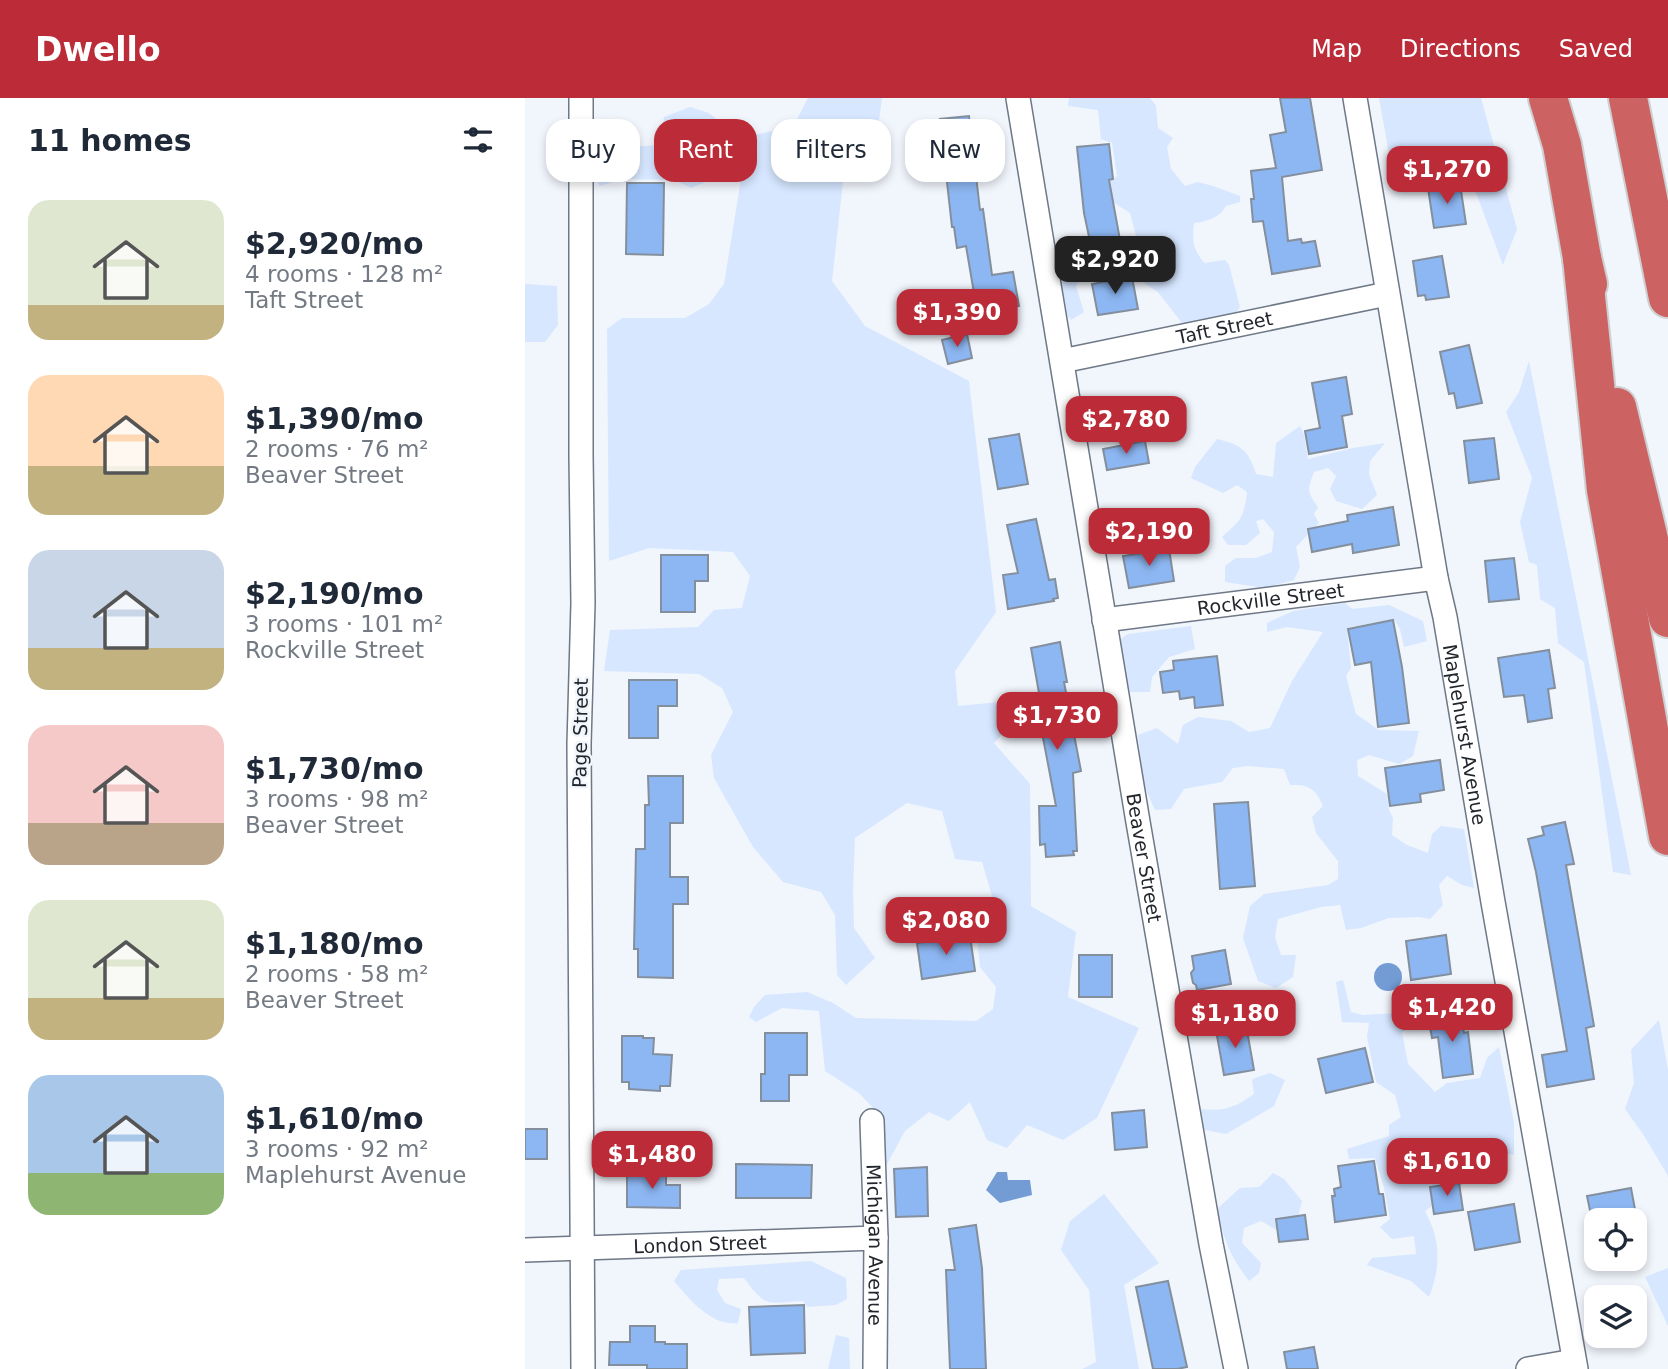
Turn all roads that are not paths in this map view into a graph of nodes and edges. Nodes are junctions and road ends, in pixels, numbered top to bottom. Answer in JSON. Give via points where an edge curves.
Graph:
{"nodes":[{"id":1,"x":580,"y":98,"type":"edge"},
{"id":2,"x":1018,"y":98,"type":"edge"},
{"id":3,"x":1355,"y":98,"type":"edge"},
{"id":4,"x":1548,"y":98,"type":"edge"},
{"id":5,"x":1628,"y":98,"type":"edge"},
{"id":6,"x":1582,"y":258,"type":"junction"},
{"id":7,"x":1387,"y":294,"type":"junction"},
{"id":8,"x":1668,"y":298,"type":"edge"},
{"id":9,"x":1062,"y":361,"type":"junction"},
{"id":10,"x":1436,"y":578,"type":"junction"},
{"id":11,"x":1668,"y":618,"type":"edge"},
{"id":12,"x":1104,"y":620,"type":"junction"},
{"id":13,"x":1668,"y":835,"type":"edge"},
{"id":14,"x":872,"y":1121,"type":"dead end"},
{"id":15,"x":876,"y":1238,"type":"junction"},
{"id":16,"x":583,"y":1248,"type":"junction"},
{"id":17,"x":525,"y":1250,"type":"edge"},
{"id":18,"x":1575,"y":1365,"type":"edge"},
{"id":19,"x":583,"y":1369,"type":"edge"},
{"id":20,"x":875,"y":1369,"type":"edge"},
{"id":21,"x":1236,"y":1369,"type":"edge"},
{"id":22,"x":1528,"y":1369,"type":"edge"}],
"edges":[{"from":1,"to":16,"type":"street","name":"Page Street"},
{"from":2,"to":9,"type":"street","name":"Beaver Street"},
{"from":3,"to":7,"type":"street","name":"Maplehurst Avenue"},
{"from":4,"to":6,"type":"highway","via":[[1562,145]]},
{"from":5,"to":8,"type":"highway"},
{"from":6,"to":11,"type":"highway"},
{"from":6,"to":13,"type":"highway","via":[[1606,490]]},
{"from":7,"to":9,"type":"street","name":"Taft Street"},
{"from":7,"to":10,"type":"street","name":"Maplehurst Avenue"},
{"from":9,"to":12,"type":"street","name":"Beaver Street"},
{"from":10,"to":12,"type":"street","name":"Rockville Street"},
{"from":10,"to":18,"type":"street","name":"Maplehurst Avenue"},
{"from":12,"to":21,"type":"street","name":"Beaver Street"},
{"from":14,"to":15,"type":"street","name":"Michigan Avenue"},
{"from":15,"to":16,"type":"street","name":"London Street"},
{"from":15,"to":20,"type":"street","name":"Michigan Avenue"},
{"from":16,"to":17,"type":"street","name":"London Street"},
{"from":16,"to":19,"type":"street","name":"Page Street"},
{"from":18,"to":22,"type":"street"}]}
